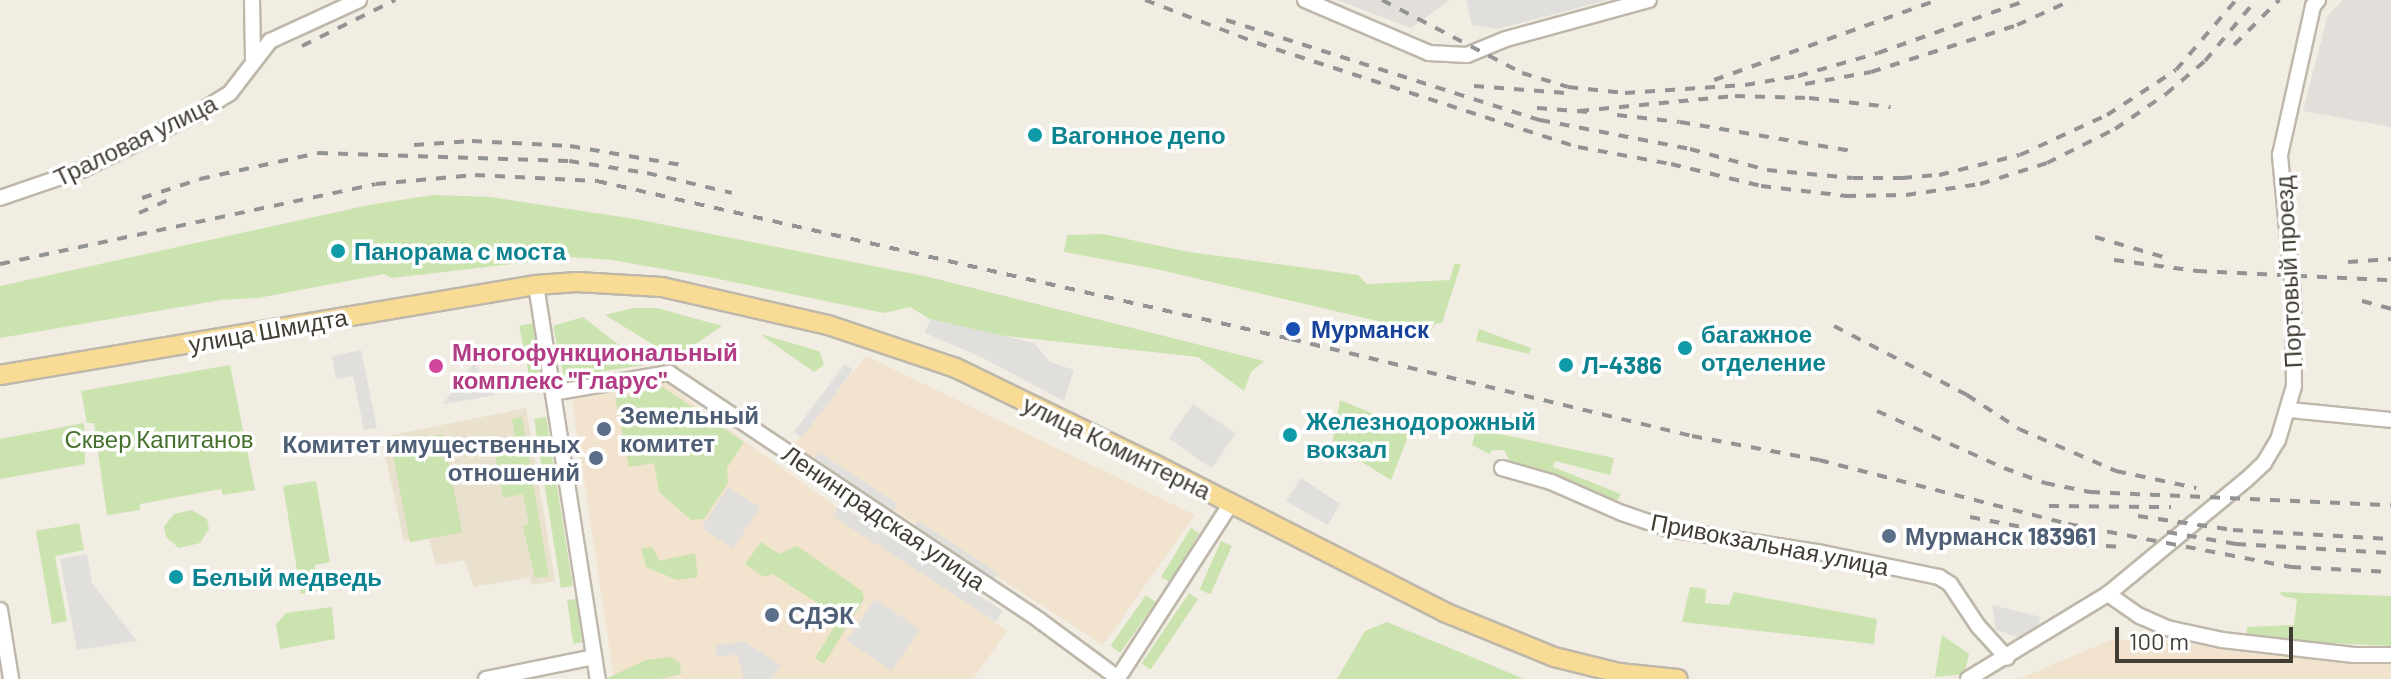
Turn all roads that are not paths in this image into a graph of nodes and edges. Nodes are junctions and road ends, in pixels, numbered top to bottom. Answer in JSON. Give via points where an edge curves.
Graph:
{"nodes":[{"id":1,"x":252,"y":0,"type":"edge"},
{"id":2,"x":359,"y":0,"type":"edge"},
{"id":3,"x":1305,"y":0,"type":"edge"},
{"id":4,"x":1649,"y":0,"type":"edge"},
{"id":5,"x":2318,"y":0,"type":"edge"},
{"id":6,"x":253,"y":59,"type":"junction"},
{"id":7,"x":0,"y":198,"type":"edge"},
{"id":8,"x":536,"y":285,"type":"junction"},
{"id":9,"x":0,"y":375,"type":"edge"},
{"id":10,"x":553,"y":393,"type":"junction"},
{"id":11,"x":2289,"y":410,"type":"junction"},
{"id":12,"x":2391,"y":420,"type":"edge"},
{"id":13,"x":1502,"y":468,"type":"dead end"},
{"id":14,"x":1231,"y":503,"type":"junction"},
{"id":15,"x":2108,"y":594,"type":"junction"},
{"id":16,"x":0,"y":610,"type":"edge"},
{"id":17,"x":2,"y":638,"type":"edge"},
{"id":18,"x":2391,"y":655,"type":"edge"},
{"id":19,"x":594,"y":657,"type":"junction"},
{"id":20,"x":2007,"y":658,"type":"junction"},
{"id":21,"x":1124,"y":676,"type":"edge"},
{"id":22,"x":11,"y":679,"type":"edge"},
{"id":23,"x":486,"y":679,"type":"edge"},
{"id":24,"x":598,"y":679,"type":"edge"},
{"id":25,"x":1678,"y":679,"type":"edge"},
{"id":26,"x":1968,"y":679,"type":"edge"}],
"edges":[{"from":1,"to":6,"type":"street"},
{"from":2,"to":6,"type":"street","name":"Траловая улица","via":[[288,30]]},
{"from":3,"to":4,"type":"street","via":[[1429,53],[1467,55],[1506,39]]},
{"from":5,"to":11,"type":"street","name":"Портовый проезд","via":[[2280,155],[2293,300],[2294,386]]},
{"from":6,"to":7,"type":"street","name":"Траловая улица","via":[[230,93],[198,113],[84,169]]},
{"from":8,"to":9,"type":"main road","name":"улица Шмидта"},
{"from":8,"to":10,"type":"street"},
{"from":8,"to":14,"type":"main road","name":"улица Коминтерна","via":[[662,287],[861,335],[956,368]]},
{"from":10,"to":19,"type":"street"},
{"from":10,"to":21,"type":"street","name":"Ленинградская улица","via":[[669,373]]},
{"from":11,"to":12,"type":"street"},
{"from":11,"to":15,"type":"street","name":"Портовый проезд","via":[[2264,463]]},
{"from":13,"to":20,"type":"street","name":"Привокзальная улица","via":[[1669,529],[1939,577]]},
{"from":14,"to":21,"type":"street"},
{"from":14,"to":25,"type":"main road","name":"улица Коминтерна","via":[[1501,637],[1606,670]]},
{"from":15,"to":18,"type":"street","via":[[2167,628],[2252,643]]},
{"from":15,"to":20,"type":"street","name":"Портовый проезд"},
{"from":16,"to":17,"type":"street"},
{"from":17,"to":22,"type":"street"},
{"from":19,"to":23,"type":"street"},
{"from":19,"to":24,"type":"street"},
{"from":20,"to":26,"type":"street","name":"Портовый проезд"}]}
